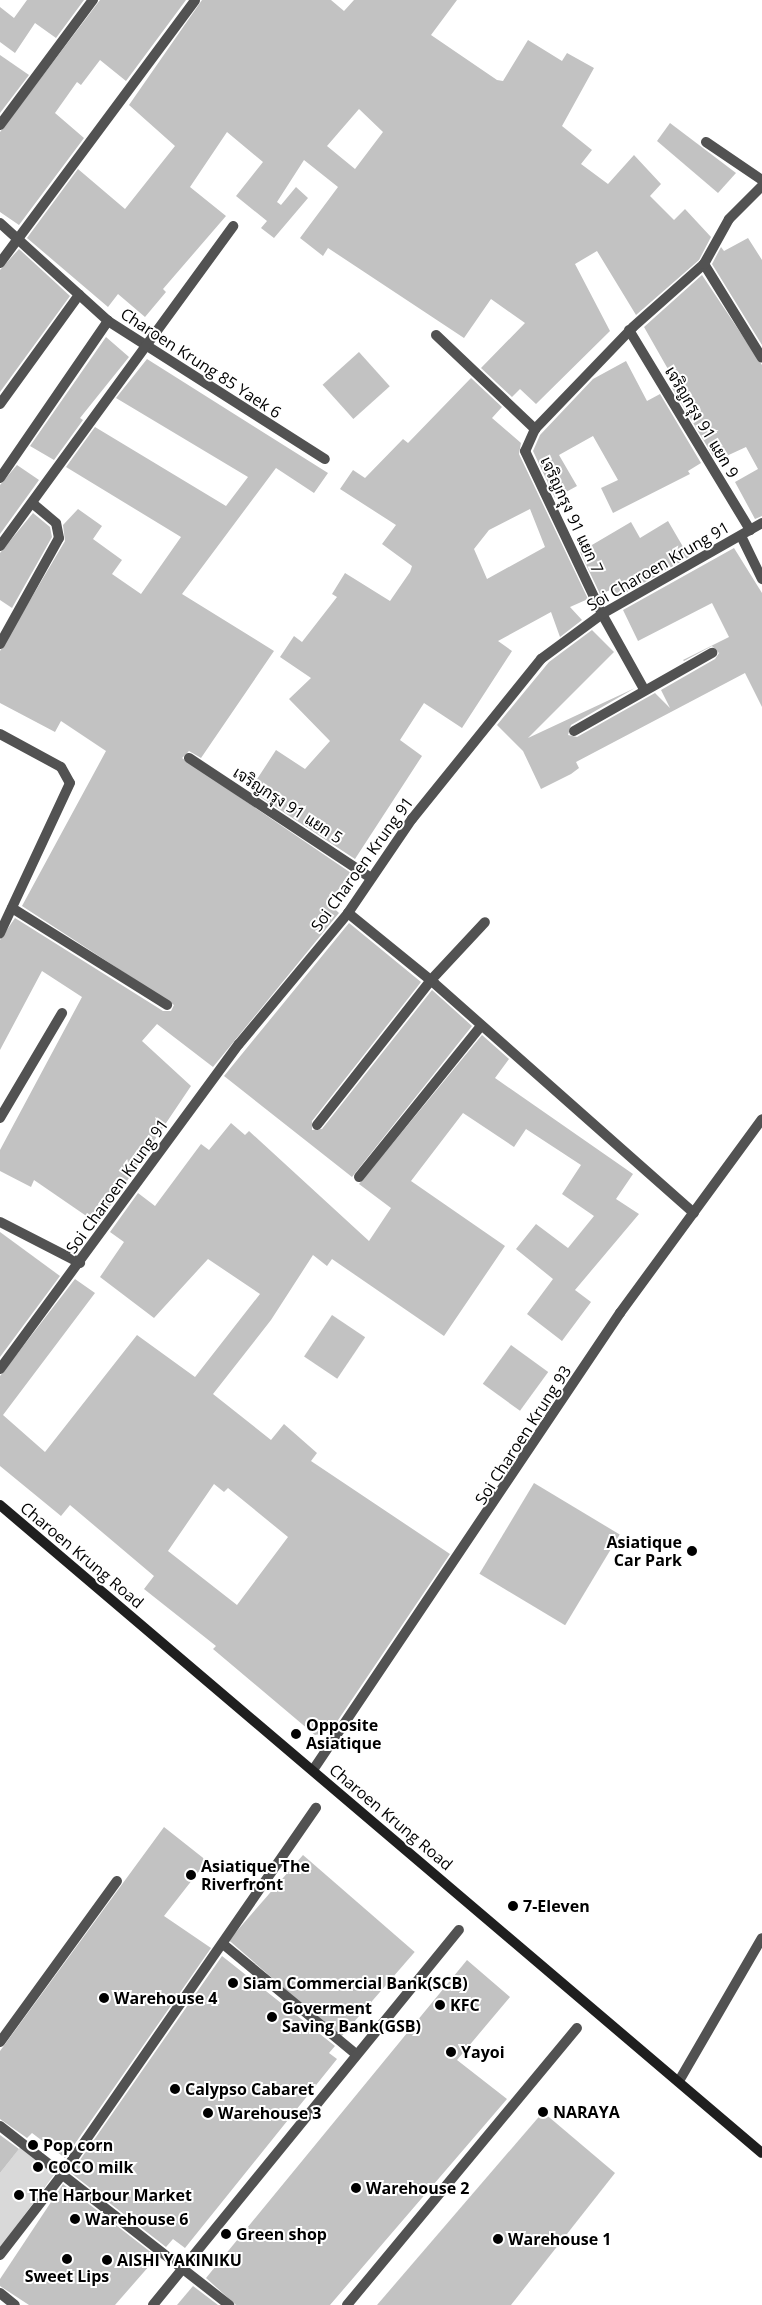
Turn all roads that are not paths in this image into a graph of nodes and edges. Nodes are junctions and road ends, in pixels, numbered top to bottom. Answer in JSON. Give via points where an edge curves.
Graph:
{"nodes":[{"id":1,"x":93,"y":0,"type":"edge"},
{"id":2,"x":195,"y":0,"type":"edge"},
{"id":3,"x":0,"y":125,"type":"edge"},
{"id":4,"x":706,"y":142,"type":"dead end"},
{"id":5,"x":762,"y":180,"type":"edge"},
{"id":6,"x":762,"y":186,"type":"edge"},
{"id":7,"x":0,"y":223,"type":"edge"},
{"id":8,"x":232,"y":226,"type":"dead end"},
{"id":9,"x":17,"y":238,"type":"junction"},
{"id":10,"x":0,"y":263,"type":"edge"},
{"id":11,"x":704,"y":264,"type":"junction"},
{"id":12,"x":79,"y":295,"type":"junction"},
{"id":13,"x":108,"y":321,"type":"junction"},
{"id":14,"x":629,"y":330,"type":"junction"},
{"id":15,"x":436,"y":336,"type":"dead end"},
{"id":16,"x":146,"y":348,"type":"junction"},
{"id":17,"x":762,"y":358,"type":"edge"},
{"id":18,"x":0,"y":404,"type":"edge"},
{"id":19,"x":534,"y":429,"type":"junction"},
{"id":20,"x":325,"y":460,"type":"dead end"},
{"id":21,"x":0,"y":478,"type":"edge"},
{"id":22,"x":32,"y":503,"type":"junction"},
{"id":23,"x":762,"y":523,"type":"edge"},
{"id":24,"x":745,"y":533,"type":"junction"},
{"id":25,"x":0,"y":546,"type":"edge"},
{"id":26,"x":762,"y":579,"type":"edge"},
{"id":27,"x":602,"y":614,"type":"junction"},
{"id":28,"x":0,"y":644,"type":"edge"},
{"id":29,"x":712,"y":653,"type":"dead end"},
{"id":30,"x":644,"y":690,"type":"junction"},
{"id":31,"x":574,"y":731,"type":"dead end"},
{"id":32,"x":0,"y":734,"type":"edge"},
{"id":33,"x":189,"y":758,"type":"dead end"},
{"id":34,"x":371,"y":878,"type":"junction"},
{"id":35,"x":12,"y":908,"type":"junction"},
{"id":36,"x":348,"y":913,"type":"junction"},
{"id":37,"x":485,"y":922,"type":"dead end"},
{"id":38,"x":0,"y":933,"type":"edge"},
{"id":39,"x":431,"y":980,"type":"junction"},
{"id":40,"x":168,"y":1005,"type":"dead end"},
{"id":41,"x":62,"y":1012,"type":"dead end"},
{"id":42,"x":481,"y":1026,"type":"junction"},
{"id":43,"x":0,"y":1118,"type":"edge"},
{"id":44,"x":762,"y":1119,"type":"edge"},
{"id":45,"x":317,"y":1125,"type":"dead end"},
{"id":46,"x":359,"y":1177,"type":"dead end"},
{"id":47,"x":694,"y":1213,"type":"junction"},
{"id":48,"x":0,"y":1222,"type":"edge"},
{"id":49,"x":80,"y":1264,"type":"junction"},
{"id":50,"x":0,"y":1369,"type":"edge"},
{"id":51,"x":0,"y":1506,"type":"edge"},
{"id":52,"x":313,"y":1770,"type":"junction"},
{"id":53,"x":316,"y":1808,"type":"dead end"},
{"id":54,"x":116,"y":1881,"type":"dead end"},
{"id":55,"x":459,"y":1930,"type":"dead end"},
{"id":56,"x":762,"y":1938,"type":"edge"},
{"id":57,"x":223,"y":1944,"type":"junction"},
{"id":58,"x":577,"y":2028,"type":"dead end"},
{"id":59,"x":0,"y":2042,"type":"edge"},
{"id":60,"x":356,"y":2054,"type":"junction"},
{"id":61,"x":679,"y":2081,"type":"junction"},
{"id":62,"x":0,"y":2126,"type":"edge"},
{"id":63,"x":762,"y":2153,"type":"edge"},
{"id":64,"x":61,"y":2176,"type":"junction"},
{"id":65,"x":0,"y":2254,"type":"edge"},
{"id":66,"x":184,"y":2268,"type":"junction"},
{"id":67,"x":0,"y":2294,"type":"edge"},
{"id":68,"x":15,"y":2305,"type":"edge"},
{"id":69,"x":153,"y":2305,"type":"edge"},
{"id":70,"x":229,"y":2305,"type":"edge"},
{"id":71,"x":347,"y":2305,"type":"edge"}],
"edges":[{"from":1,"to":3,"type":"street"},
{"from":2,"to":9,"type":"street"},
{"from":4,"to":5,"type":"street"},
{"from":6,"to":11,"type":"street","via":[[729,219]]},
{"from":7,"to":9,"type":"street","name":"Charoen Krung 85 Yaek 6"},
{"from":8,"to":16,"type":"street"},
{"from":9,"to":10,"type":"street"},
{"from":9,"to":12,"type":"street","name":"Charoen Krung 85 Yaek 6"},
{"from":11,"to":14,"type":"street"},
{"from":11,"to":17,"type":"street"},
{"from":12,"to":13,"type":"street","name":"Charoen Krung 85 Yaek 6"},
{"from":12,"to":18,"type":"street"},
{"from":13,"to":16,"type":"street","name":"Charoen Krung 85 Yaek 6"},
{"from":13,"to":21,"type":"street"},
{"from":14,"to":19,"type":"street"},
{"from":14,"to":24,"type":"street","name":"เจริญกรุง 91 แยก 9"},
{"from":15,"to":19,"type":"street"},
{"from":16,"to":20,"type":"street","name":"Charoen Krung 85 Yaek 6"},
{"from":16,"to":22,"type":"street"},
{"from":19,"to":27,"type":"street","name":"เจริญกรุง 91 แยก 7","via":[[525,451]]},
{"from":22,"to":25,"type":"street"},
{"from":22,"to":28,"type":"street","via":[[56,523],[60,538]]},
{"from":23,"to":24,"type":"street","name":"Soi Charoen Krung 91"},
{"from":24,"to":26,"type":"street","name":"เจริญกรุง 91 แยก 9"},
{"from":24,"to":27,"type":"street","name":"Soi Charoen Krung 91"},
{"from":27,"to":30,"type":"street","name":"เจริญกรุง 91 แยก 7"},
{"from":27,"to":34,"type":"street","name":"Soi Charoen Krung 91","via":[[541,659],[412,818]]},
{"from":29,"to":30,"type":"street"},
{"from":30,"to":31,"type":"street"},
{"from":32,"to":35,"type":"street","via":[[68,775],[68,794]]},
{"from":33,"to":34,"type":"street","name":"เจริญกรุง 91 แยก 5"},
{"from":34,"to":36,"type":"street","name":"Soi Charoen Krung 91"},
{"from":35,"to":38,"type":"street"},
{"from":35,"to":40,"type":"street"},
{"from":36,"to":39,"type":"street"},
{"from":36,"to":49,"type":"street","name":"Soi Charoen Krung 91","via":[[239,1044]]},
{"from":37,"to":39,"type":"street"},
{"from":39,"to":42,"type":"street"},
{"from":39,"to":45,"type":"street"},
{"from":41,"to":43,"type":"street"},
{"from":42,"to":46,"type":"street"},
{"from":42,"to":47,"type":"street"},
{"from":44,"to":47,"type":"street","name":"Soi Charoen Krung 93"},
{"from":47,"to":52,"type":"street","name":"Soi Charoen Krung 93","via":[[620,1313],[499,1500]]},
{"from":48,"to":49,"type":"street"},
{"from":49,"to":50,"type":"street","name":"Soi Charoen Krung 91"},
{"from":51,"to":52,"type":"main road","name":"Charoen Krung Road"},
{"from":52,"to":61,"type":"main road","name":"Charoen Krung Road"},
{"from":53,"to":57,"type":"street"},
{"from":54,"to":59,"type":"street"},
{"from":55,"to":60,"type":"street"},
{"from":56,"to":61,"type":"street"},
{"from":57,"to":60,"type":"street"},
{"from":57,"to":64,"type":"street"},
{"from":58,"to":71,"type":"street"},
{"from":60,"to":66,"type":"street"},
{"from":61,"to":63,"type":"main road","name":"Charoen Krung Road"},
{"from":62,"to":64,"type":"street"},
{"from":64,"to":65,"type":"street"},
{"from":64,"to":66,"type":"street"},
{"from":66,"to":69,"type":"street"},
{"from":66,"to":70,"type":"street"},
{"from":67,"to":68,"type":"street"}]}
